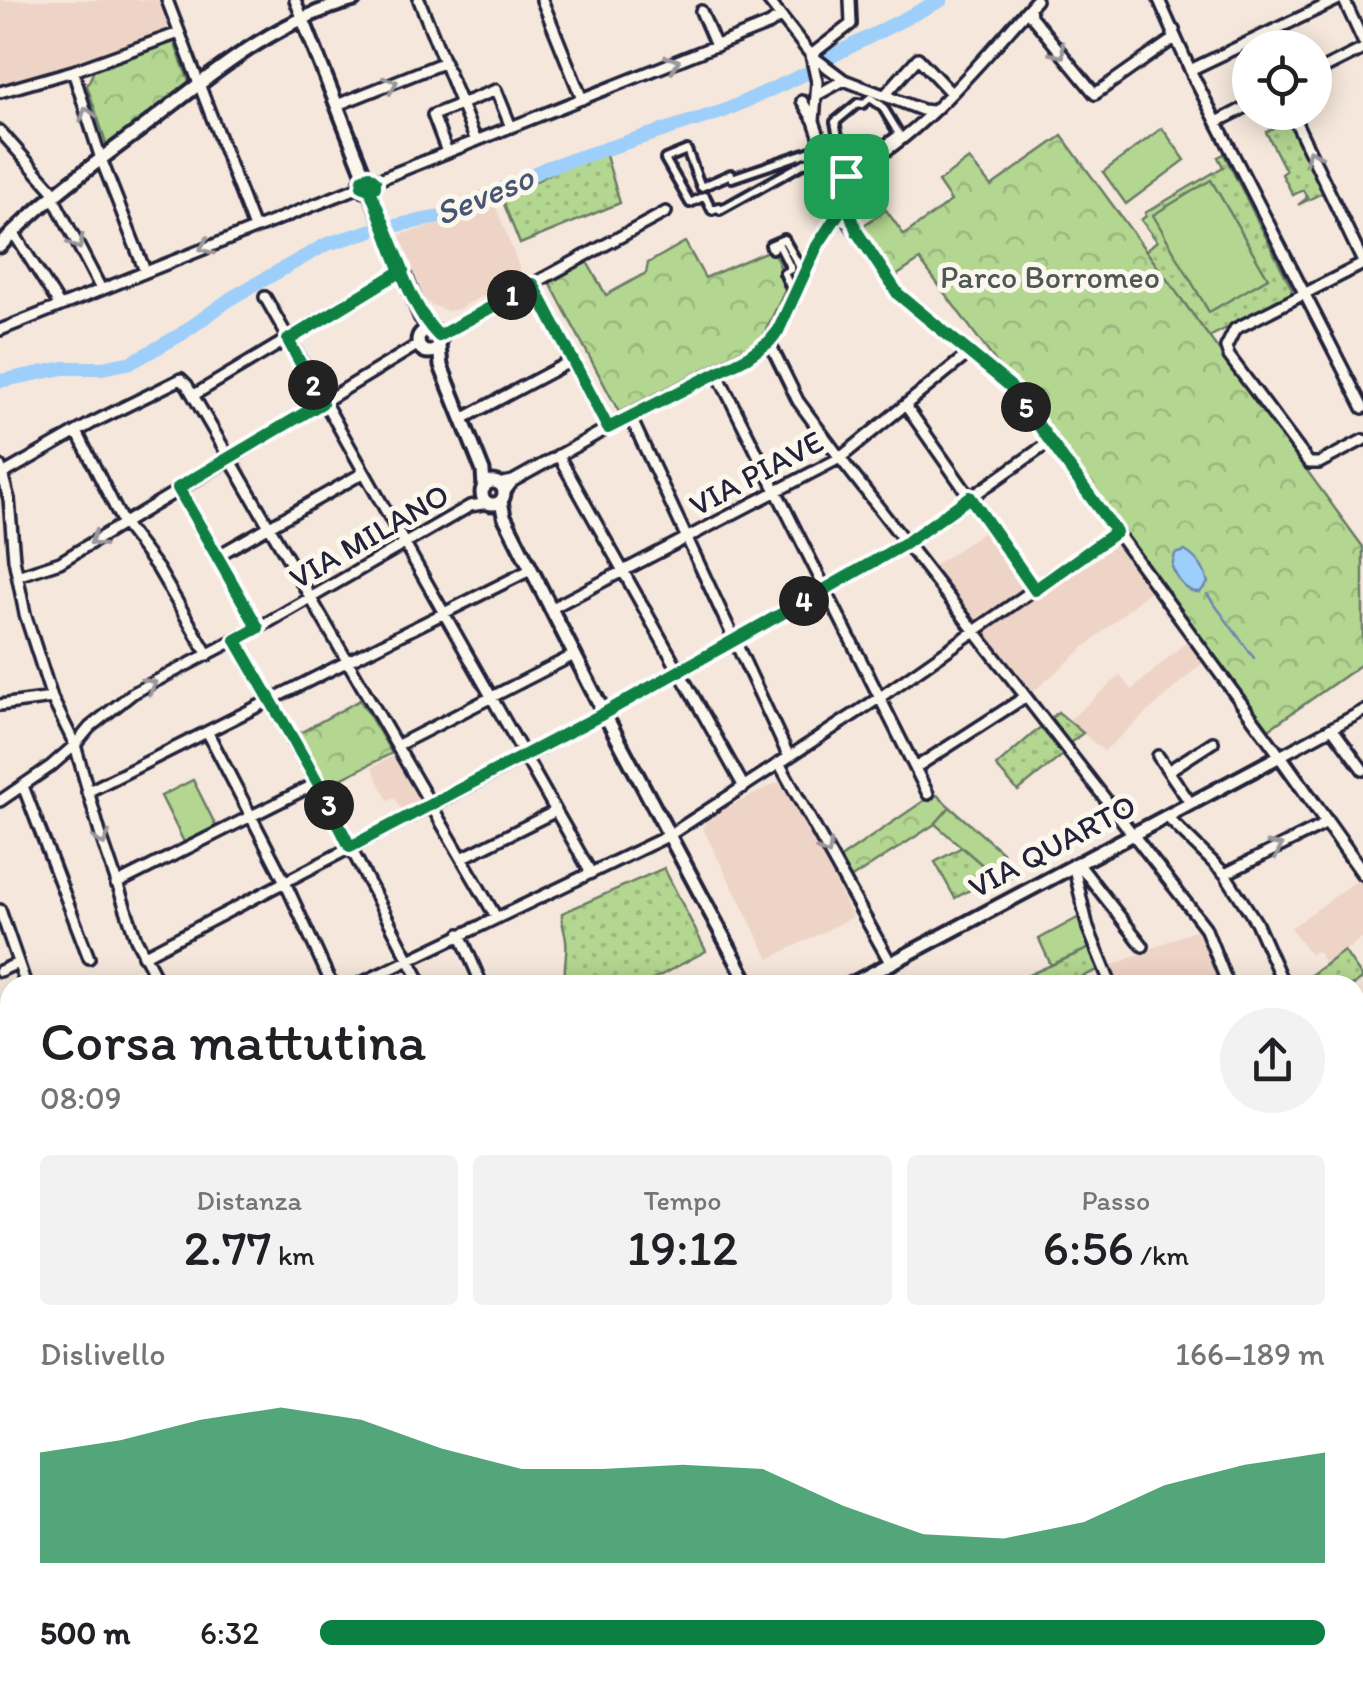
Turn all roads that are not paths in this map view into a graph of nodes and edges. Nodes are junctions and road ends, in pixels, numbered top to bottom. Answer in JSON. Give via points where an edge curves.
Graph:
{"nodes":[{"id":1,"x":167,"y":0,"type":"edge"},
{"id":2,"x":296,"y":0,"type":"edge"},
{"id":3,"x":354,"y":0,"type":"edge"},
{"id":4,"x":420,"y":0,"type":"edge"},
{"id":5,"x":542,"y":0,"type":"edge"},
{"id":6,"x":768,"y":0,"type":"edge"},
{"id":7,"x":850,"y":0,"type":"edge"},
{"id":8,"x":1160,"y":0,"type":"edge"},
{"id":9,"x":1340,"y":0,"type":"edge"},
{"id":10,"x":1033,"y":3,"type":"edge"},
{"id":11,"x":1363,"y":8,"type":"edge"},
{"id":12,"x":701,"y":12,"type":"dead end"},
{"id":13,"x":1350,"y":14,"type":"junction"},
{"id":14,"x":780,"y":16,"type":"junction"},
{"id":15,"x":302,"y":18,"type":"junction"},
{"id":16,"x":1039,"y":26,"type":"junction"},
{"id":17,"x":1174,"y":30,"type":"junction"},
{"id":18,"x":1281,"y":30,"type":"edge"},
{"id":19,"x":179,"y":33,"type":"junction"},
{"id":20,"x":1363,"y":41,"type":"edge"},
{"id":21,"x":716,"y":46,"type":"junction"},
{"id":22,"x":1164,"y":46,"type":"junction"},
{"id":23,"x":1363,"y":50,"type":"edge"},
{"id":24,"x":1232,"y":53,"type":"edge"},
{"id":25,"x":1183,"y":54,"type":"junction"},
{"id":26,"x":811,"y":55,"type":"junction"},
{"id":27,"x":445,"y":62,"type":"junction"},
{"id":28,"x":1332,"y":65,"type":"edge"},
{"id":29,"x":73,"y":70,"type":"junction"},
{"id":30,"x":1190,"y":70,"type":"junction"},
{"id":31,"x":964,"y":78,"type":"junction"},
{"id":32,"x":844,"y":80,"type":"junction"},
{"id":33,"x":198,"y":86,"type":"junction"},
{"id":34,"x":0,"y":92,"type":"edge"},
{"id":35,"x":950,"y":92,"type":"junction"},
{"id":36,"x":817,"y":95,"type":"junction"},
{"id":37,"x":884,"y":96,"type":"junction"},
{"id":38,"x":582,"y":98,"type":"junction"},
{"id":39,"x":802,"y":101,"type":"dead end"},
{"id":40,"x":462,"y":104,"type":"junction"},
{"id":41,"x":337,"y":105,"type":"junction"},
{"id":42,"x":926,"y":113,"type":"junction"},
{"id":43,"x":1232,"y":115,"type":"edge"},
{"id":44,"x":814,"y":121,"type":"junction"},
{"id":45,"x":1217,"y":122,"type":"junction"},
{"id":46,"x":512,"y":127,"type":"junction"},
{"id":47,"x":1300,"y":130,"type":"edge"},
{"id":48,"x":1,"y":133,"type":"edge"},
{"id":49,"x":476,"y":140,"type":"junction"},
{"id":50,"x":816,"y":149,"type":"joint"},
{"id":51,"x":448,"y":152,"type":"junction"},
{"id":52,"x":101,"y":159,"type":"junction"},
{"id":53,"x":863,"y":161,"type":"joint"},
{"id":54,"x":846,"y":176,"type":"junction"},
{"id":55,"x":834,"y":181,"type":"junction"},
{"id":56,"x":368,"y":184,"type":"junction"},
{"id":57,"x":54,"y":195,"type":"junction"},
{"id":58,"x":842,"y":208,"type":"junction"},
{"id":59,"x":666,"y":212,"type":"dead end"},
{"id":60,"x":254,"y":228,"type":"junction"},
{"id":61,"x":13,"y":232,"type":"junction"},
{"id":62,"x":857,"y":232,"type":"junction"},
{"id":63,"x":781,"y":240,"type":"joint"},
{"id":64,"x":0,"y":246,"type":"edge"},
{"id":65,"x":1363,"y":263,"type":"edge"},
{"id":66,"x":403,"y":270,"type":"junction"},
{"id":67,"x":145,"y":271,"type":"junction"},
{"id":68,"x":533,"y":284,"type":"junction"},
{"id":69,"x":101,"y":288,"type":"junction"},
{"id":70,"x":1304,"y":293,"type":"junction"},
{"id":71,"x":266,"y":296,"type":"dead end"},
{"id":72,"x":60,"y":306,"type":"junction"},
{"id":73,"x":0,"y":330,"type":"edge"},
{"id":74,"x":288,"y":340,"type":"junction"},
{"id":75,"x":429,"y":341,"type":"junction"},
{"id":76,"x":769,"y":342,"type":"junction"},
{"id":77,"x":968,"y":354,"type":"junction"},
{"id":78,"x":573,"y":360,"type":"junction"},
{"id":79,"x":717,"y":373,"type":"junction"},
{"id":80,"x":194,"y":395,"type":"junction"},
{"id":81,"x":322,"y":403,"type":"junction"},
{"id":82,"x":906,"y":406,"type":"junction"},
{"id":83,"x":1363,"y":408,"type":"edge"},
{"id":84,"x":630,"y":416,"type":"junction"},
{"id":85,"x":462,"y":419,"type":"junction"},
{"id":86,"x":608,"y":428,"type":"junction"},
{"id":87,"x":77,"y":432,"type":"junction"},
{"id":88,"x":1363,"y":440,"type":"edge"},
{"id":89,"x":1051,"y":441,"type":"junction"},
{"id":90,"x":558,"y":455,"type":"junction"},
{"id":91,"x":230,"y":457,"type":"junction"},
{"id":92,"x":840,"y":458,"type":"junction"},
{"id":93,"x":1,"y":470,"type":"edge"},
{"id":94,"x":363,"y":473,"type":"junction"},
{"id":95,"x":178,"y":488,"type":"junction"},
{"id":96,"x":777,"y":491,"type":"junction"},
{"id":97,"x":497,"y":492,"type":"junction"},
{"id":98,"x":970,"y":497,"type":"junction"},
{"id":99,"x":4,"y":501,"type":"edge"},
{"id":100,"x":123,"y":523,"type":"junction"},
{"id":101,"x":270,"y":525,"type":"junction"},
{"id":102,"x":1116,"y":532,"type":"junction"},
{"id":103,"x":686,"y":538,"type":"junction"},
{"id":104,"x":906,"y":543,"type":"junction"},
{"id":105,"x":405,"y":544,"type":"junction"},
{"id":106,"x":217,"y":556,"type":"junction"},
{"id":107,"x":624,"y":569,"type":"junction"},
{"id":108,"x":530,"y":570,"type":"junction"},
{"id":109,"x":18,"y":576,"type":"junction"},
{"id":110,"x":824,"y":590,"type":"junction"},
{"id":111,"x":1035,"y":590,"type":"junction"},
{"id":112,"x":312,"y":597,"type":"junction"},
{"id":113,"x":550,"y":609,"type":"junction"},
{"id":114,"x":444,"y":612,"type":"junction"},
{"id":115,"x":258,"y":628,"type":"junction"},
{"id":116,"x":975,"y":631,"type":"junction"},
{"id":117,"x":236,"y":640,"type":"junction"},
{"id":118,"x":734,"y":641,"type":"junction"},
{"id":119,"x":574,"y":654,"type":"junction"},
{"id":120,"x":208,"y":655,"type":"junction"},
{"id":121,"x":350,"y":660,"type":"junction"},
{"id":122,"x":679,"y":670,"type":"junction"},
{"id":123,"x":4,"y":692,"type":"dead end"},
{"id":124,"x":491,"y":696,"type":"junction"},
{"id":125,"x":1024,"y":697,"type":"junction"},
{"id":126,"x":52,"y":698,"type":"junction"},
{"id":127,"x":879,"y":698,"type":"junction"},
{"id":128,"x":270,"y":701,"type":"junction"},
{"id":129,"x":4,"y":705,"type":"edge"},
{"id":130,"x":1363,"y":712,"type":"edge"},
{"id":131,"x":604,"y":713,"type":"junction"},
{"id":132,"x":1332,"y":728,"type":"junction"},
{"id":133,"x":208,"y":733,"type":"junction"},
{"id":134,"x":1213,"y":742,"type":"dead end"},
{"id":135,"x":398,"y":744,"type":"junction"},
{"id":136,"x":75,"y":745,"type":"junction"},
{"id":137,"x":526,"y":756,"type":"junction"},
{"id":138,"x":1158,"y":756,"type":"dead end"},
{"id":139,"x":1280,"y":756,"type":"junction"},
{"id":140,"x":789,"y":757,"type":"junction"},
{"id":141,"x":779,"y":763,"type":"junction"},
{"id":142,"x":915,"y":768,"type":"junction"},
{"id":143,"x":1363,"y":770,"type":"edge"},
{"id":144,"x":1168,"y":771,"type":"junction"},
{"id":145,"x":318,"y":783,"type":"junction"},
{"id":146,"x":23,"y":786,"type":"junction"},
{"id":147,"x":744,"y":787,"type":"junction"},
{"id":148,"x":87,"y":792,"type":"junction"},
{"id":149,"x":928,"y":794,"type":"dead end"},
{"id":150,"x":0,"y":800,"type":"edge"},
{"id":151,"x":1189,"y":801,"type":"dead end"},
{"id":152,"x":432,"y":803,"type":"junction"},
{"id":153,"x":556,"y":810,"type":"junction"},
{"id":154,"x":252,"y":816,"type":"junction"},
{"id":155,"x":1166,"y":816,"type":"junction"},
{"id":156,"x":1327,"y":823,"type":"junction"},
{"id":157,"x":1134,"y":834,"type":"junction"},
{"id":158,"x":668,"y":836,"type":"junction"},
{"id":159,"x":350,"y":847,"type":"junction"},
{"id":160,"x":464,"y":857,"type":"junction"},
{"id":161,"x":1075,"y":864,"type":"junction"},
{"id":162,"x":590,"y":873,"type":"junction"},
{"id":163,"x":1363,"y":873,"type":"edge"},
{"id":164,"x":1225,"y":874,"type":"junction"},
{"id":165,"x":284,"y":880,"type":"junction"},
{"id":166,"x":116,"y":884,"type":"junction"},
{"id":167,"x":0,"y":910,"type":"edge"},
{"id":168,"x":496,"y":917,"type":"junction"},
{"id":169,"x":460,"y":934,"type":"junction"},
{"id":170,"x":1144,"y":946,"type":"dead end"},
{"id":171,"x":143,"y":956,"type":"junction"},
{"id":172,"x":89,"y":958,"type":"dead end"},
{"id":173,"x":408,"y":960,"type":"junction"},
{"id":174,"x":18,"y":963,"type":"junction"},
{"id":175,"x":891,"y":964,"type":"junction"},
{"id":176,"x":0,"y":972,"type":"edge"},
{"id":177,"x":22,"y":975,"type":"edge"},
{"id":178,"x":154,"y":975,"type":"edge"},
{"id":179,"x":327,"y":975,"type":"edge"},
{"id":180,"x":377,"y":975,"type":"edge"},
{"id":181,"x":416,"y":975,"type":"edge"},
{"id":182,"x":478,"y":975,"type":"edge"},
{"id":183,"x":743,"y":975,"type":"edge"},
{"id":184,"x":870,"y":975,"type":"edge"},
{"id":185,"x":1106,"y":975,"type":"edge"},
{"id":186,"x":1224,"y":975,"type":"edge"},
{"id":187,"x":1280,"y":975,"type":"edge"}],
"edges":[{"from":1,"to":19,"type":"street"},
{"from":2,"to":15,"type":"street"},
{"from":3,"to":15,"type":"street"},
{"from":4,"to":27,"type":"street"},
{"from":5,"to":38,"type":"street"},
{"from":6,"to":14,"type":"street"},
{"from":7,"to":26,"type":"street","via":[[851,24]]},
{"from":8,"to":17,"type":"street"},
{"from":9,"to":13,"type":"street"},
{"from":9,"to":18,"type":"street"},
{"from":10,"to":16,"type":"street","via":[[1031,16]]},
{"from":10,"to":31,"type":"street"},
{"from":11,"to":13,"type":"street"},
{"from":12,"to":21,"type":"street"},
{"from":13,"to":20,"type":"street"},
{"from":14,"to":21,"type":"street"},
{"from":14,"to":26,"type":"street"},
{"from":15,"to":33,"type":"street","via":[[251,45]]},
{"from":15,"to":41,"type":"street"},
{"from":16,"to":22,"type":"street","one_way":true,"via":[[1096,94]]},
{"from":16,"to":31,"type":"street","via":[[1014,28]]},
{"from":17,"to":22,"type":"street"},
{"from":17,"to":25,"type":"street"},
{"from":19,"to":29,"type":"street"},
{"from":19,"to":33,"type":"street"},
{"from":38,"to":21,"type":"street","one_way":true},
{"from":22,"to":25,"type":"street"},
{"from":23,"to":28,"type":"street"},
{"from":24,"to":30,"type":"street"},
{"from":25,"to":30,"type":"street"},
{"from":26,"to":32,"type":"street"},
{"from":26,"to":36,"type":"street"},
{"from":27,"to":40,"type":"street"},
{"from":41,"to":27,"type":"street","one_way":true},
{"from":29,"to":34,"type":"street"},
{"from":52,"to":29,"type":"street","one_way":true},
{"from":30,"to":45,"type":"street"},
{"from":31,"to":35,"type":"street"},
{"from":32,"to":36,"type":"street"},
{"from":32,"to":37,"type":"street"},
{"from":33,"to":52,"type":"street"},
{"from":33,"to":60,"type":"street"},
{"from":35,"to":37,"type":"street","via":[[918,58]]},
{"from":35,"to":42,"type":"street"},
{"from":36,"to":44,"type":"street"},
{"from":37,"to":42,"type":"street"},
{"from":38,"to":46,"type":"street"},
{"from":39,"to":44,"type":"street"},
{"from":40,"to":46,"type":"street","via":[[496,90]]},
{"from":40,"to":49,"type":"street"},
{"from":40,"to":51,"type":"street","via":[[433,115]]},
{"from":41,"to":56,"type":"street"},
{"from":42,"to":54,"type":"street"},
{"from":43,"to":45,"type":"street"},
{"from":44,"to":55,"type":"street"},
{"from":45,"to":70,"type":"street"},
{"from":46,"to":49,"type":"street"},
{"from":65,"to":47,"type":"street","one_way":true},
{"from":48,"to":57,"type":"street"},
{"from":49,"to":51,"type":"street"},
{"from":50,"to":50,"type":"street","via":[[818,154],[720,210],[712,210],[705,196],[690,203],[665,159],[687,150],[701,187]]},
{"from":51,"to":56,"type":"street"},
{"from":52,"to":57,"type":"street"},
{"from":52,"to":67,"type":"street"},
{"from":53,"to":53,"type":"street","via":[[898,134],[870,98],[835,122],[838,136]]},
{"from":54,"to":55,"type":"street"},
{"from":54,"to":62,"type":"street","via":[[846,202]]},
{"from":55,"to":58,"type":"street"},
{"from":56,"to":60,"type":"street"},
{"from":56,"to":66,"type":"street"},
{"from":57,"to":61,"type":"street"},
{"from":57,"to":69,"type":"street","one_way":true},
{"from":58,"to":62,"type":"street"},
{"from":58,"to":76,"type":"street"},
{"from":59,"to":68,"type":"street"},
{"from":60,"to":67,"type":"street","one_way":true},
{"from":61,"to":64,"type":"street"},
{"from":61,"to":72,"type":"street"},
{"from":62,"to":77,"type":"street","via":[[905,303]]},
{"from":63,"to":63,"type":"street","via":[[801,269],[792,291],[784,272],[791,269],[779,245],[770,245]]},
{"from":65,"to":70,"type":"street"},
{"from":66,"to":74,"type":"street"},
{"from":66,"to":75,"type":"street"},
{"from":67,"to":69,"type":"street"},
{"from":68,"to":75,"type":"street"},
{"from":68,"to":78,"type":"street"},
{"from":69,"to":72,"type":"street"},
{"from":70,"to":83,"type":"street"},
{"from":70,"to":88,"type":"street","via":[[1234,329],[1227,353],[1309,463]]},
{"from":71,"to":74,"type":"street"},
{"from":72,"to":73,"type":"street"},
{"from":74,"to":80,"type":"street"},
{"from":74,"to":81,"type":"street"},
{"from":75,"to":81,"type":"street"},
{"from":75,"to":85,"type":"street"},
{"from":76,"to":79,"type":"street","name":"VIA MILANO"},
{"from":76,"to":92,"type":"street","via":[[798,402]]},
{"from":77,"to":82,"type":"street","name":"VIA PIAVE"},
{"from":77,"to":89,"type":"street","via":[[1010,386]]},
{"from":78,"to":85,"type":"street"},
{"from":78,"to":86,"type":"street"},
{"from":79,"to":84,"type":"street","name":"VIA MILANO"},
{"from":79,"to":96,"type":"street"},
{"from":80,"to":87,"type":"street","via":[[181,379]]},
{"from":80,"to":91,"type":"street"},
{"from":81,"to":91,"type":"street"},
{"from":81,"to":94,"type":"street"},
{"from":82,"to":92,"type":"street","name":"VIA PIAVE"},
{"from":82,"to":98,"type":"street"},
{"from":84,"to":86,"type":"street","name":"VIA MILANO"},
{"from":84,"to":103,"type":"street"},
{"from":85,"to":97,"type":"street"},
{"from":86,"to":90,"type":"street","name":"VIA MILANO"},
{"from":87,"to":93,"type":"street"},
{"from":87,"to":100,"type":"street"},
{"from":89,"to":98,"type":"street"},
{"from":89,"to":102,"type":"street"},
{"from":90,"to":97,"type":"street","name":"VIA MILANO"},
{"from":90,"to":107,"type":"street"},
{"from":91,"to":95,"type":"street"},
{"from":91,"to":101,"type":"street"},
{"from":92,"to":96,"type":"street","name":"VIA PIAVE"},
{"from":92,"to":104,"type":"street"},
{"from":93,"to":99,"type":"street"},
{"from":94,"to":101,"type":"street"},
{"from":94,"to":105,"type":"street"},
{"from":95,"to":100,"type":"street"},
{"from":95,"to":106,"type":"street"},
{"from":96,"to":103,"type":"street","name":"VIA PIAVE"},
{"from":96,"to":110,"type":"street"},
{"from":97,"to":105,"type":"street","name":"VIA MILANO"},
{"from":97,"to":108,"type":"street"},
{"from":98,"to":104,"type":"street"},
{"from":98,"to":111,"type":"street"},
{"from":99,"to":109,"type":"street"},
{"from":100,"to":109,"type":"street","one_way":true,"via":[[53,565]]},
{"from":100,"to":120,"type":"street"},
{"from":101,"to":106,"type":"street"},
{"from":101,"to":112,"type":"street"},
{"from":102,"to":111,"type":"street"},
{"from":102,"to":139,"type":"street"},
{"from":103,"to":107,"type":"street","name":"VIA PIAVE"},
{"from":103,"to":118,"type":"street"},
{"from":104,"to":110,"type":"street"},
{"from":104,"to":116,"type":"street"},
{"from":105,"to":112,"type":"street","name":"VIA MILANO"},
{"from":105,"to":114,"type":"street"},
{"from":106,"to":115,"type":"street"},
{"from":107,"to":113,"type":"street","name":"VIA PIAVE"},
{"from":107,"to":122,"type":"street"},
{"from":108,"to":113,"type":"street"},
{"from":108,"to":114,"type":"street"},
{"from":109,"to":126,"type":"street"},
{"from":110,"to":118,"type":"street"},
{"from":110,"to":127,"type":"street"},
{"from":111,"to":116,"type":"street"},
{"from":112,"to":115,"type":"street","name":"VIA MILANO"},
{"from":112,"to":121,"type":"street"},
{"from":113,"to":119,"type":"street"},
{"from":114,"to":121,"type":"street"},
{"from":114,"to":124,"type":"street"},
{"from":115,"to":117,"type":"street","name":"VIA MILANO"},
{"from":116,"to":125,"type":"street"},
{"from":116,"to":127,"type":"street"},
{"from":117,"to":120,"type":"street","name":"VIA MILANO"},
{"from":117,"to":128,"type":"street"},
{"from":118,"to":122,"type":"street"},
{"from":118,"to":140,"type":"street"},
{"from":119,"to":124,"type":"street"},
{"from":119,"to":131,"type":"street"},
{"from":136,"to":120,"type":"street","name":"VIA MILANO","one_way":true,"via":[[128,696]]},
{"from":121,"to":128,"type":"street"},
{"from":121,"to":135,"type":"street"},
{"from":122,"to":131,"type":"street"},
{"from":122,"to":147,"type":"street"},
{"from":123,"to":129,"type":"street"},
{"from":124,"to":135,"type":"street"},
{"from":124,"to":137,"type":"street"},
{"from":125,"to":142,"type":"street"},
{"from":125,"to":157,"type":"street"},
{"from":126,"to":129,"type":"street"},
{"from":126,"to":136,"type":"street"},
{"from":127,"to":140,"type":"street"},
{"from":127,"to":142,"type":"street"},
{"from":128,"to":133,"type":"street"},
{"from":128,"to":145,"type":"street"},
{"from":130,"to":132,"type":"street"},
{"from":131,"to":137,"type":"street"},
{"from":131,"to":158,"type":"street"},
{"from":132,"to":139,"type":"street"},
{"from":132,"to":143,"type":"street"},
{"from":133,"to":148,"type":"street"},
{"from":133,"to":154,"type":"street"},
{"from":134,"to":144,"type":"street","name":"VIA QUARTO"},
{"from":135,"to":152,"type":"street"},
{"from":136,"to":146,"type":"street","name":"VIA MILANO"},
{"from":136,"to":148,"type":"street"},
{"from":137,"to":152,"type":"street"},
{"from":137,"to":153,"type":"street"},
{"from":138,"to":144,"type":"street","name":"VIA QUARTO"},
{"from":139,"to":155,"type":"street","name":"VIA QUARTO"},
{"from":139,"to":156,"type":"street"},
{"from":140,"to":141,"type":"street"},
{"from":141,"to":147,"type":"street"},
{"from":141,"to":175,"type":"street","one_way":true},
{"from":142,"to":149,"type":"street"},
{"from":144,"to":151,"type":"street","name":"VIA QUARTO"},
{"from":145,"to":154,"type":"street"},
{"from":145,"to":159,"type":"street"},
{"from":146,"to":150,"type":"street","name":"VIA MILANO"},
{"from":146,"to":172,"type":"street"},
{"from":147,"to":158,"type":"street"},
{"from":148,"to":166,"type":"street","one_way":true},
{"from":152,"to":159,"type":"street"},
{"from":152,"to":160,"type":"street"},
{"from":153,"to":160,"type":"street"},
{"from":153,"to":162,"type":"street"},
{"from":154,"to":165,"type":"street"},
{"from":154,"to":166,"type":"street"},
{"from":155,"to":157,"type":"street","name":"VIA QUARTO"},
{"from":155,"to":164,"type":"street"},
{"from":156,"to":163,"type":"street"},
{"from":164,"to":156,"type":"street","one_way":true},
{"from":157,"to":161,"type":"street","name":"VIA QUARTO"},
{"from":157,"to":186,"type":"street","via":[[1205,928]]},
{"from":158,"to":162,"type":"street"},
{"from":158,"to":183,"type":"street"},
{"from":159,"to":165,"type":"street"},
{"from":159,"to":173,"type":"street"},
{"from":160,"to":168,"type":"street"},
{"from":161,"to":170,"type":"street"},
{"from":161,"to":175,"type":"street","name":"VIA QUARTO"},
{"from":161,"to":185,"type":"street"},
{"from":162,"to":168,"type":"street"},
{"from":164,"to":187,"type":"street"},
{"from":165,"to":171,"type":"street"},
{"from":165,"to":179,"type":"street"},
{"from":166,"to":171,"type":"street"},
{"from":167,"to":174,"type":"street"},
{"from":168,"to":169,"type":"street"},
{"from":169,"to":173,"type":"street"},
{"from":169,"to":182,"type":"street"},
{"from":171,"to":178,"type":"street"},
{"from":173,"to":180,"type":"street"},
{"from":173,"to":181,"type":"street"},
{"from":174,"to":176,"type":"street"},
{"from":174,"to":177,"type":"street"},
{"from":175,"to":184,"type":"street","name":"VIA QUARTO"}]}
